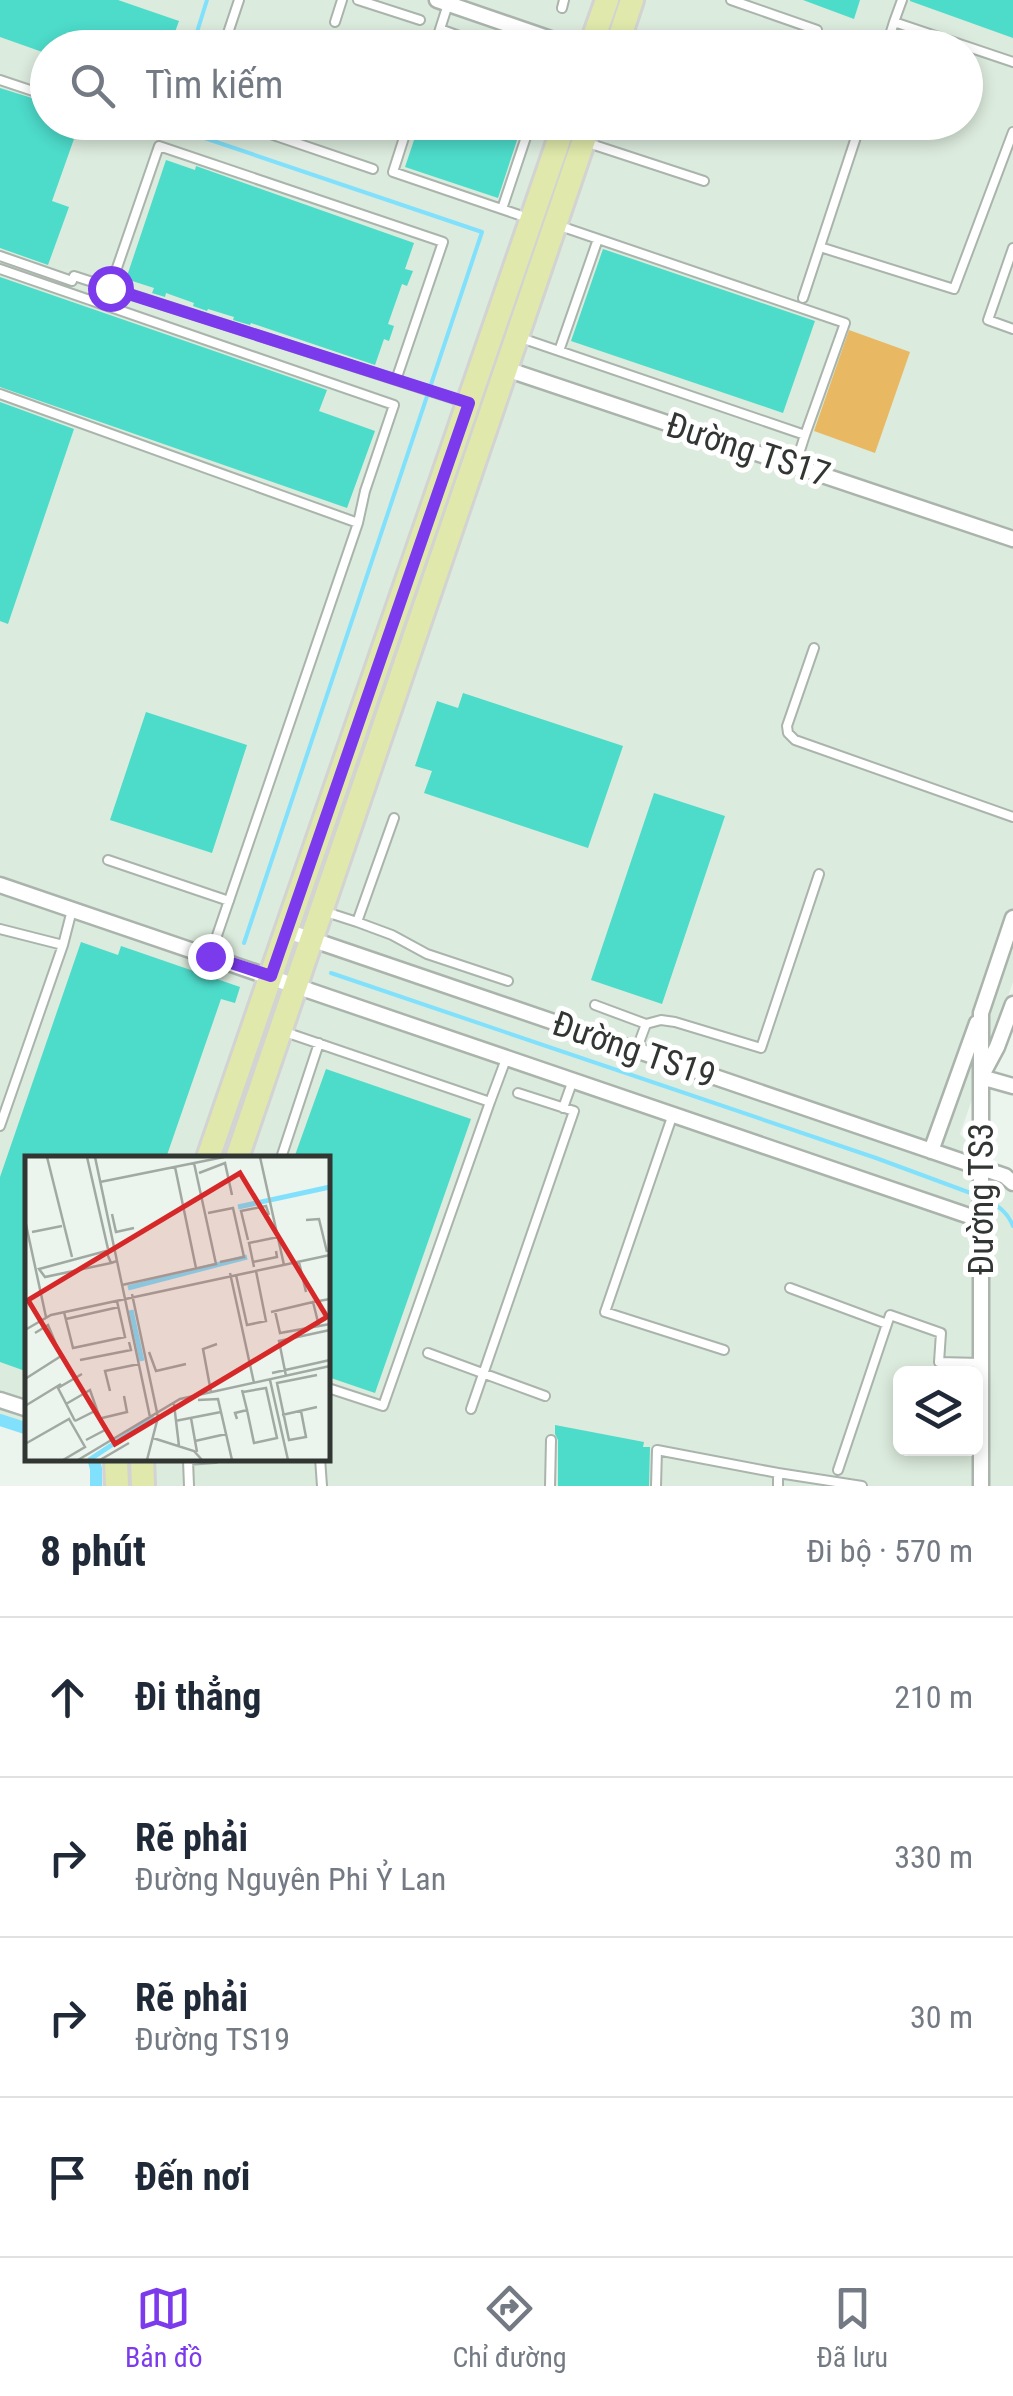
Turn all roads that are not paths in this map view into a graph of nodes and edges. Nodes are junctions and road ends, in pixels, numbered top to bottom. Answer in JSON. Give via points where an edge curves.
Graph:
{"nodes":[{"id":1,"x":239,"y":0,"type":"edge"},
{"id":2,"x":342,"y":0,"type":"edge"},
{"id":3,"x":358,"y":0,"type":"edge"},
{"id":4,"x":606,"y":0,"type":"edge"},
{"id":5,"x":632,"y":0,"type":"edge"},
{"id":6,"x":731,"y":0,"type":"edge"},
{"id":7,"x":902,"y":0,"type":"edge"},
{"id":8,"x":443,"y":2,"type":"edge"},
{"id":9,"x":420,"y":20,"type":"dead end"},
{"id":10,"x":335,"y":22,"type":"dead end"},
{"id":11,"x":894,"y":22,"type":"junction"},
{"id":12,"x":440,"y":29,"type":"edge"},
{"id":13,"x":229,"y":30,"type":"edge"},
{"id":14,"x":525,"y":30,"type":"edge"},
{"id":15,"x":596,"y":30,"type":"edge"},
{"id":16,"x":622,"y":30,"type":"edge"},
{"id":17,"x":817,"y":30,"type":"dead end"},
{"id":18,"x":892,"y":30,"type":"edge"},
{"id":19,"x":918,"y":30,"type":"edge"},
{"id":20,"x":983,"y":52,"type":"edge"},
{"id":21,"x":1013,"y":62,"type":"edge"},
{"id":22,"x":0,"y":80,"type":"edge"},
{"id":23,"x":30,"y":90,"type":"edge"},
{"id":24,"x":1013,"y":132,"type":"edge"},
{"id":25,"x":288,"y":140,"type":"edge"},
{"id":26,"x":404,"y":140,"type":"edge"},
{"id":27,"x":525,"y":140,"type":"edge"},
{"id":28,"x":561,"y":140,"type":"edge"},
{"id":29,"x":582,"y":140,"type":"edge"},
{"id":30,"x":605,"y":140,"type":"edge"},
{"id":31,"x":855,"y":140,"type":"edge"},
{"id":32,"x":374,"y":169,"type":"dead end"},
{"id":33,"x":704,"y":181,"type":"dead end"},
{"id":34,"x":502,"y":209,"type":"junction"},
{"id":35,"x":544,"y":222,"type":"junction"},
{"id":36,"x":598,"y":238,"type":"junction"},
{"id":37,"x":820,"y":247,"type":"junction"},
{"id":38,"x":1013,"y":248,"type":"edge"},
{"id":39,"x":0,"y":256,"type":"edge"},
{"id":40,"x":0,"y":269,"type":"edge"},
{"id":41,"x":110,"y":288,"type":"junction"},
{"id":42,"x":802,"y":298,"type":"dead end"},
{"id":43,"x":1013,"y":329,"type":"edge"},
{"id":44,"x":516,"y":336,"type":"junction"},
{"id":45,"x":559,"y":351,"type":"junction"},
{"id":46,"x":494,"y":365,"type":"junction"},
{"id":47,"x":396,"y":380,"type":"junction"},
{"id":48,"x":0,"y":394,"type":"edge"},
{"id":49,"x":469,"y":403,"type":"junction"},
{"id":50,"x":806,"y":435,"type":"junction"},
{"id":51,"x":795,"y":466,"type":"junction"},
{"id":52,"x":358,"y":522,"type":"junction"},
{"id":53,"x":1013,"y":539,"type":"edge"},
{"id":54,"x":814,"y":648,"type":"dead end"},
{"id":55,"x":1013,"y":817,"type":"edge"},
{"id":56,"x":394,"y":818,"type":"dead end"},
{"id":57,"x":108,"y":860,"type":"dead end"},
{"id":58,"x":819,"y":874,"type":"dead end"},
{"id":59,"x":0,"y":885,"type":"edge"},
{"id":60,"x":230,"y":901,"type":"junction"},
{"id":61,"x":72,"y":910,"type":"junction"},
{"id":62,"x":322,"y":910,"type":"junction"},
{"id":63,"x":1013,"y":918,"type":"edge"},
{"id":64,"x":358,"y":922,"type":"junction"},
{"id":65,"x":0,"y":929,"type":"edge"},
{"id":66,"x":287,"y":931,"type":"junction"},
{"id":67,"x":312,"y":939,"type":"junction"},
{"id":68,"x":62,"y":945,"type":"junction"},
{"id":69,"x":210,"y":956,"type":"junction"},
{"id":70,"x":271,"y":976,"type":"junction"},
{"id":71,"x":496,"y":976,"type":"junction"},
{"id":72,"x":508,"y":981,"type":"dead end"},
{"id":73,"x":296,"y":984,"type":"junction"},
{"id":74,"x":488,"y":1000,"type":"junction"},
{"id":75,"x":1013,"y":1004,"type":"edge"},
{"id":76,"x":595,"y":1005,"type":"dead end"},
{"id":77,"x":981,"y":1013,"type":"junction"},
{"id":78,"x":646,"y":1024,"type":"junction"},
{"id":79,"x":281,"y":1030,"type":"junction"},
{"id":80,"x":319,"y":1043,"type":"junction"},
{"id":81,"x":636,"y":1051,"type":"junction"},
{"id":82,"x":507,"y":1057,"type":"junction"},
{"id":83,"x":981,"y":1077,"type":"junction"},
{"id":84,"x":573,"y":1080,"type":"junction"},
{"id":85,"x":1013,"y":1086,"type":"edge"},
{"id":86,"x":518,"y":1094,"type":"dead end"},
{"id":87,"x":490,"y":1102,"type":"junction"},
{"id":88,"x":563,"y":1108,"type":"junction"},
{"id":89,"x":674,"y":1114,"type":"junction"},
{"id":90,"x":0,"y":1126,"type":"edge"},
{"id":91,"x":930,"y":1152,"type":"junction"},
{"id":92,"x":209,"y":1156,"type":"edge"},
{"id":93,"x":238,"y":1156,"type":"edge"},
{"id":94,"x":282,"y":1156,"type":"edge"},
{"id":95,"x":981,"y":1176,"type":"junction"},
{"id":96,"x":1013,"y":1184,"type":"edge"},
{"id":97,"x":981,"y":1220,"type":"junction"},
{"id":98,"x":790,"y":1288,"type":"dead end"},
{"id":99,"x":887,"y":1324,"type":"junction"},
{"id":100,"x":724,"y":1350,"type":"dead end"},
{"id":101,"x":428,"y":1353,"type":"dead end"},
{"id":102,"x":940,"y":1362,"type":"junction"},
{"id":103,"x":981,"y":1364,"type":"junction"},
{"id":104,"x":939,"y":1366,"type":"edge"},
{"id":105,"x":483,"y":1374,"type":"junction"},
{"id":106,"x":330,"y":1389,"type":"edge"},
{"id":107,"x":545,"y":1396,"type":"dead end"},
{"id":108,"x":0,"y":1400,"type":"edge"},
{"id":109,"x":25,"y":1408,"type":"edge"},
{"id":110,"x":471,"y":1409,"type":"dead end"},
{"id":111,"x":551,"y":1440,"type":"dead end"},
{"id":112,"x":142,"y":1461,"type":"edge"},
{"id":113,"x":320,"y":1461,"type":"edge"},
{"id":114,"x":838,"y":1470,"type":"dead end"},
{"id":115,"x":778,"y":1473,"type":"junction"},
{"id":116,"x":143,"y":1486,"type":"edge"},
{"id":117,"x":322,"y":1486,"type":"edge"},
{"id":118,"x":550,"y":1486,"type":"edge"},
{"id":119,"x":656,"y":1486,"type":"edge"},
{"id":120,"x":778,"y":1486,"type":"edge"},
{"id":121,"x":862,"y":1486,"type":"edge"},
{"id":122,"x":981,"y":1486,"type":"edge"}],
"edges":[{"from":1,"to":13,"type":"lane"},
{"from":2,"to":10,"type":"lane"},
{"from":3,"to":9,"type":"lane"},
{"from":4,"to":15,"type":"main road"},
{"from":5,"to":16,"type":"main road"},
{"from":6,"to":17,"type":"lane"},
{"from":7,"to":11,"type":"lane"},
{"from":8,"to":12,"type":"lane"},
{"from":8,"to":14,"type":"street"},
{"from":11,"to":18,"type":"lane"},
{"from":11,"to":19,"type":"lane"},
{"from":20,"to":21,"type":"lane"},
{"from":22,"to":23,"type":"lane"},
{"from":24,"to":37,"type":"lane","via":[[954,290]]},
{"from":25,"to":32,"type":"lane"},
{"from":26,"to":34,"type":"lane","via":[[393,172]]},
{"from":27,"to":34,"type":"lane"},
{"from":28,"to":35,"type":"main road"},
{"from":29,"to":35,"type":"main road"},
{"from":30,"to":33,"type":"lane"},
{"from":31,"to":37,"type":"lane"},
{"from":34,"to":35,"type":"lane"},
{"from":35,"to":36,"type":"lane"},
{"from":35,"to":44,"type":"main road"},
{"from":35,"to":46,"type":"main road"},
{"from":36,"to":45,"type":"lane"},
{"from":36,"to":50,"type":"lane","via":[[844,323]]},
{"from":37,"to":42,"type":"lane"},
{"from":38,"to":43,"type":"lane","via":[[988,320]]},
{"from":39,"to":41,"type":"lane"},
{"from":40,"to":52,"type":"lane","via":[[394,405]]},
{"from":41,"to":47,"type":"lane"},
{"from":41,"to":47,"type":"lane","via":[[159,146],[443,242]]},
{"from":44,"to":45,"type":"lane"},
{"from":44,"to":46,"type":"main road"},
{"from":45,"to":50,"type":"lane"},
{"from":46,"to":49,"type":"main road"},
{"from":46,"to":51,"type":"street","name":"Đường TS17"},
{"from":46,"to":62,"type":"main road"},
{"from":47,"to":49,"type":"lane"},
{"from":48,"to":52,"type":"lane"},
{"from":49,"to":66,"type":"main road"},
{"from":50,"to":51,"type":"lane"},
{"from":51,"to":53,"type":"street","name":"Đường TS17"},
{"from":52,"to":60,"type":"lane"},
{"from":54,"to":55,"type":"lane","via":[[787,726],[795,740]]},
{"from":56,"to":64,"type":"lane"},
{"from":57,"to":60,"type":"lane"},
{"from":58,"to":78,"type":"lane","via":[[762,1048],[676,1022]]},
{"from":59,"to":61,"type":"street"},
{"from":60,"to":69,"type":"lane"},
{"from":61,"to":68,"type":"lane"},
{"from":61,"to":69,"type":"street"},
{"from":62,"to":64,"type":"lane"},
{"from":62,"to":67,"type":"main road"},
{"from":63,"to":77,"type":"street","name":"Đường TS3"},
{"from":64,"to":71,"type":"lane"},
{"from":65,"to":68,"type":"lane"},
{"from":66,"to":67,"type":"street","name":"Đường TS19"},
{"from":66,"to":70,"type":"main road"},
{"from":67,"to":73,"type":"main road"},
{"from":67,"to":74,"type":"street","name":"Đường TS19"},
{"from":68,"to":90,"type":"lane"},
{"from":69,"to":70,"type":"street"},
{"from":70,"to":73,"type":"street"},
{"from":70,"to":92,"type":"main road"},
{"from":71,"to":72,"type":"lane"},
{"from":71,"to":74,"type":"lane"},
{"from":73,"to":79,"type":"main road"},
{"from":73,"to":82,"type":"street"},
{"from":74,"to":81,"type":"street","name":"Đường TS19"},
{"from":75,"to":83,"type":"street"},
{"from":76,"to":78,"type":"lane"},
{"from":77,"to":83,"type":"street","name":"Đường TS3"},
{"from":77,"to":91,"type":"street"},
{"from":78,"to":81,"type":"lane"},
{"from":79,"to":80,"type":"lane"},
{"from":79,"to":93,"type":"main road"},
{"from":80,"to":87,"type":"lane"},
{"from":80,"to":94,"type":"lane"},
{"from":81,"to":91,"type":"street","name":"Đường TS19"},
{"from":82,"to":84,"type":"street"},
{"from":82,"to":87,"type":"lane"},
{"from":83,"to":85,"type":"street"},
{"from":83,"to":95,"type":"street","name":"Đường TS3"},
{"from":84,"to":88,"type":"lane"},
{"from":84,"to":89,"type":"street"},
{"from":86,"to":88,"type":"lane"},
{"from":87,"to":106,"type":"lane","via":[[384,1406]]},
{"from":88,"to":105,"type":"lane","via":[[574,1111]]},
{"from":89,"to":97,"type":"street"},
{"from":89,"to":100,"type":"lane","via":[[605,1312]]},
{"from":91,"to":95,"type":"street","name":"Đường TS19"},
{"from":95,"to":96,"type":"street","name":"Đường TS19","via":[[1004,1176]]},
{"from":95,"to":97,"type":"street","name":"Đường TS3"},
{"from":97,"to":103,"type":"street","name":"Đường TS3"},
{"from":98,"to":99,"type":"lane"},
{"from":99,"to":102,"type":"lane","via":[[890,1316],[941,1334]]},
{"from":99,"to":114,"type":"lane"},
{"from":101,"to":105,"type":"lane"},
{"from":102,"to":103,"type":"lane"},
{"from":102,"to":104,"type":"lane"},
{"from":103,"to":122,"type":"street","name":"Đường TS3"},
{"from":105,"to":107,"type":"lane"},
{"from":105,"to":110,"type":"lane"},
{"from":108,"to":109,"type":"street"},
{"from":111,"to":118,"type":"lane"},
{"from":112,"to":116,"type":"main road"},
{"from":113,"to":117,"type":"lane"},
{"from":115,"to":119,"type":"lane","via":[[656,1450]]},
{"from":115,"to":120,"type":"lane"},
{"from":115,"to":121,"type":"lane"}]}
